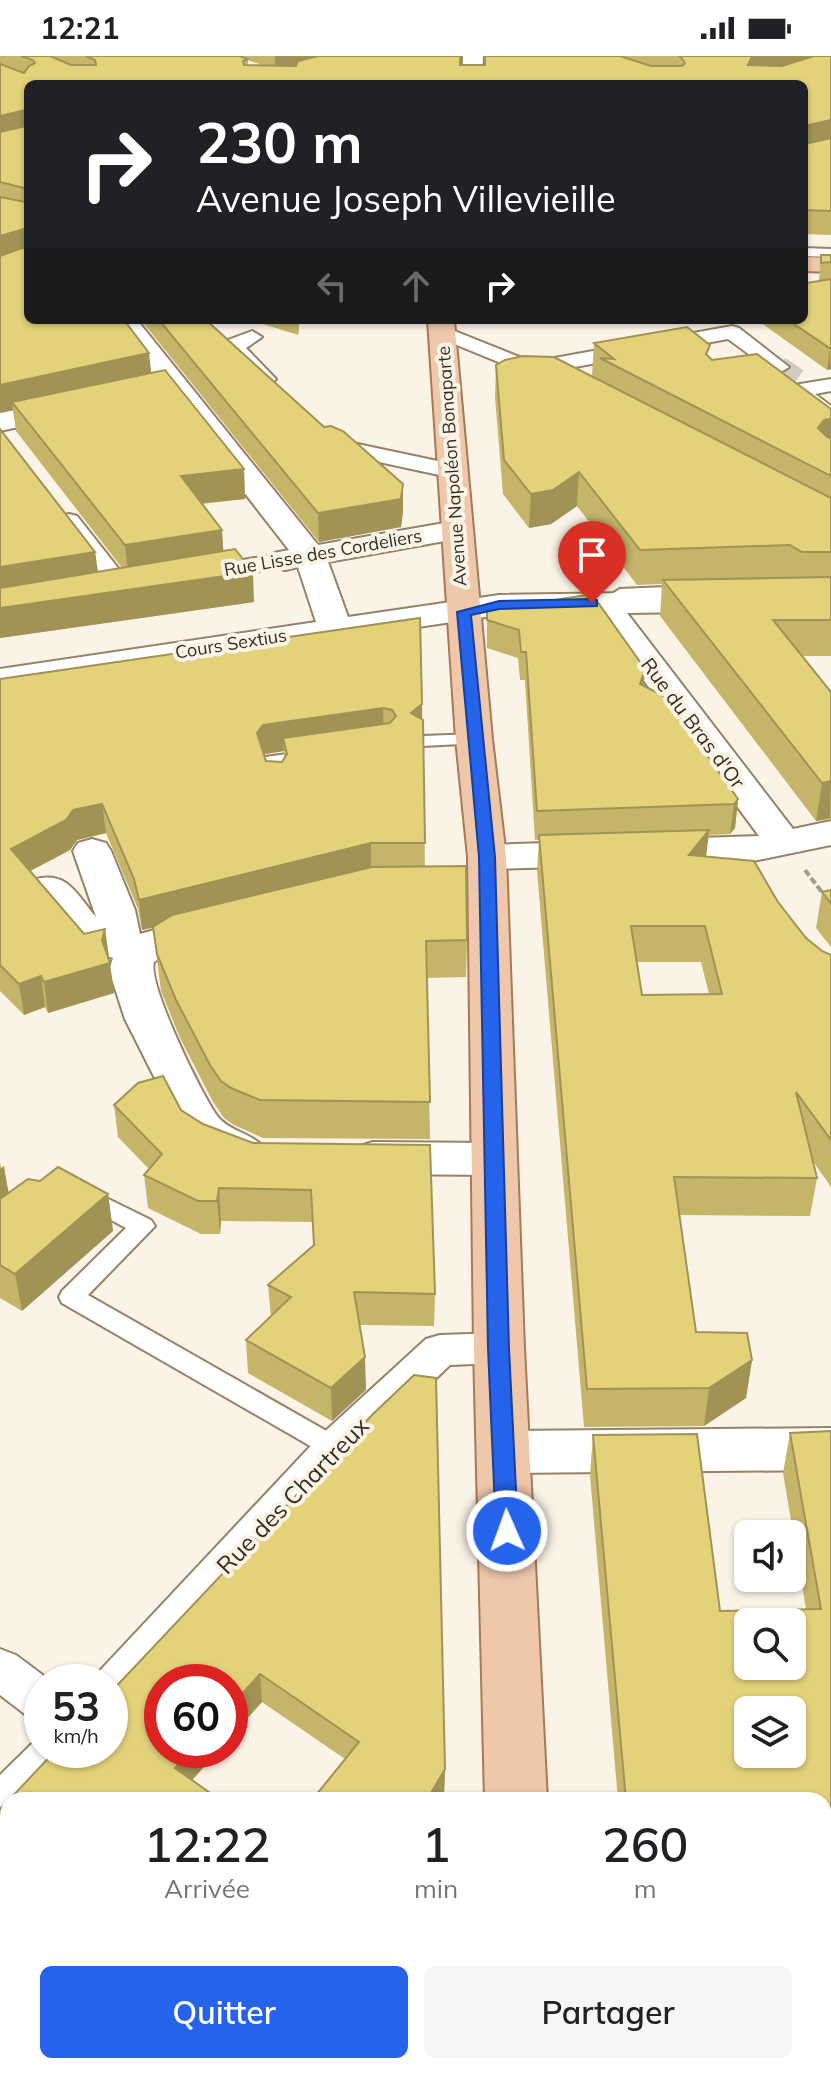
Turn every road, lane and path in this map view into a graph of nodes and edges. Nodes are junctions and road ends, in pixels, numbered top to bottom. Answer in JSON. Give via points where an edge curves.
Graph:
{"nodes":[{"id":1,"x":473,"y":56,"type":"edge"},
{"id":2,"x":473,"y":80,"type":"edge"},
{"id":3,"x":808,"y":252,"type":"edge"},
{"id":4,"x":831,"y":253,"type":"edge"},
{"id":5,"x":808,"y":264,"type":"edge"},
{"id":6,"x":831,"y":265,"type":"edge"},
{"id":7,"x":126,"y":324,"type":"edge"},
{"id":8,"x":442,"y":326,"type":"edge"},
{"id":9,"x":724,"y":326,"type":"edge"},
{"id":10,"x":252,"y":337,"type":"dead end"},
{"id":11,"x":533,"y":368,"type":"junction"},
{"id":12,"x":759,"y":377,"type":"tunnel mouth"},
{"id":13,"x":801,"y":378,"type":"edge"},
{"id":14,"x":177,"y":385,"type":"junction"},
{"id":15,"x":569,"y":387,"type":"edge"},
{"id":16,"x":276,"y":389,"type":"edge"},
{"id":17,"x":147,"y":391,"type":"edge"},
{"id":18,"x":103,"y":400,"type":"edge"},
{"id":19,"x":831,"y":416,"type":"edge"},
{"id":20,"x":309,"y":418,"type":"edge"},
{"id":21,"x":3,"y":432,"type":"edge"},
{"id":22,"x":453,"y":471,"type":"junction"},
{"id":23,"x":55,"y":503,"type":"edge"},
{"id":24,"x":456,"y":530,"type":"junction"},
{"id":25,"x":298,"y":558,"type":"junction"},
{"id":26,"x":180,"y":578,"type":"edge"},
{"id":27,"x":150,"y":583,"type":"edge"},
{"id":28,"x":120,"y":587,"type":"junction"},
{"id":29,"x":786,"y":588,"type":"edge"},
{"id":30,"x":90,"y":593,"type":"edge"},
{"id":31,"x":831,"y":600,"type":"edge"},
{"id":32,"x":606,"y":603,"type":"junction"},
{"id":33,"x":463,"y":612,"type":"junction"},
{"id":34,"x":335,"y":628,"type":"junction"},
{"id":35,"x":0,"y":679,"type":"edge"},
{"id":36,"x":474,"y":739,"type":"junction"},
{"id":37,"x":423,"y":741,"type":"edge"},
{"id":38,"x":327,"y":753,"type":"edge"},
{"id":39,"x":276,"y":784,"type":"edge"},
{"id":40,"x":831,"y":833,"type":"edge"},
{"id":41,"x":765,"y":846,"type":"junction"},
{"id":42,"x":92,"y":851,"type":"dead end"},
{"id":43,"x":473,"y":877,"type":"junction"},
{"id":44,"x":50,"y":887,"type":"dead end"},
{"id":45,"x":769,"y":889,"type":"edge"},
{"id":46,"x":252,"y":915,"type":"edge"},
{"id":47,"x":128,"y":950,"type":"junction"},
{"id":48,"x":286,"y":1158,"type":"edge"},
{"id":49,"x":331,"y":1158,"type":"edge"},
{"id":50,"x":494,"y":1159,"type":"junction"},
{"id":51,"x":69,"y":1187,"type":"edge"},
{"id":52,"x":499,"y":1348,"type":"junction"},
{"id":53,"x":335,"y":1448,"type":"junction"},
{"id":54,"x":831,"y":1449,"type":"edge"},
{"id":55,"x":504,"y":1452,"type":"junction"},
{"id":56,"x":0,"y":1669,"type":"edge"},
{"id":57,"x":128,"y":1672,"type":"edge"},
{"id":58,"x":24,"y":1687,"type":"edge"},
{"id":59,"x":38,"y":1768,"type":"edge"},
{"id":60,"x":15,"y":1792,"type":"edge"},
{"id":61,"x":516,"y":1792,"type":"edge"}],
"edges":[{"from":1,"to":2,"type":"street"},
{"from":3,"to":4,"type":"lane"},
{"from":5,"to":6,"type":"main road"},
{"from":7,"to":14,"type":"street"},
{"from":8,"to":11,"type":"street"},
{"from":8,"to":22,"type":"main road","name":"Avenue Napoléon Bonaparte"},
{"from":9,"to":11,"type":"street"},
{"from":9,"to":13,"type":"street"},
{"from":10,"to":16,"type":"street","via":[[239,340],[236,350]]},
{"from":11,"to":15,"type":"street"},
{"from":12,"to":13,"type":"street"},
{"from":13,"to":19,"type":"street","via":[[796,391]]},
{"from":14,"to":17,"type":"street"},
{"from":14,"to":25,"type":"street"},
{"from":18,"to":21,"type":"street"},
{"from":20,"to":22,"type":"street","via":[[341,447]]},
{"from":22,"to":24,"type":"main road","name":"Avenue Napoléon Bonaparte"},
{"from":23,"to":28,"type":"street"},
{"from":24,"to":25,"type":"street","name":"Rue Lisse des Cordeliers"},
{"from":24,"to":33,"type":"main road","name":"Avenue Napoléon Bonaparte"},
{"from":25,"to":26,"type":"street","name":"Rue Lisse des Cordeliers"},
{"from":25,"to":34,"type":"street"},
{"from":27,"to":28,"type":"street"},
{"from":28,"to":30,"type":"street"},
{"from":29,"to":32,"type":"lane","via":[[610,594]]},
{"from":31,"to":32,"type":"street","name":"Cours Sextius"},
{"from":32,"to":33,"type":"street","name":"Cours Sextius","via":[[499,605]]},
{"from":32,"to":41,"type":"street","name":"Rue du Bras d'Or"},
{"from":33,"to":34,"type":"street","name":"Cours Sextius"},
{"from":33,"to":36,"type":"main road","name":"Avenue Napoléon Bonaparte"},
{"from":34,"to":35,"type":"street","name":"Cours Sextius"},
{"from":36,"to":37,"type":"lane"},
{"from":36,"to":43,"type":"main road","name":"Avenue Napoléon Bonaparte"},
{"from":38,"to":39,"type":"lane","via":[[271,761]]},
{"from":40,"to":41,"type":"street"},
{"from":41,"to":43,"type":"street"},
{"from":41,"to":45,"type":"street","name":"Rue du Bras d'Or"},
{"from":42,"to":47,"type":"street"},
{"from":43,"to":50,"type":"main road","name":"Avenue Napoléon Bonaparte"},
{"from":44,"to":47,"type":"street","via":[[91,937]]},
{"from":46,"to":47,"type":"street"},
{"from":47,"to":48,"type":"street","via":[[146,1019],[202,1129],[256,1157]]},
{"from":49,"to":50,"type":"street"},
{"from":50,"to":52,"type":"main road","name":"Avenue Napoléon Bonaparte"},
{"from":51,"to":53,"type":"lane","via":[[143,1226],[71,1297]]},
{"from":52,"to":53,"type":"street","name":"Rue des Chartreux","via":[[440,1350]]},
{"from":52,"to":55,"type":"main road","name":"Avenue Napoléon Bonaparte"},
{"from":53,"to":57,"type":"street","name":"Rue des Chartreux"},
{"from":54,"to":55,"type":"street"},
{"from":55,"to":61,"type":"main road","name":"Avenue Napoléon Bonaparte"},
{"from":56,"to":58,"type":"street"},
{"from":59,"to":60,"type":"street"}]}
